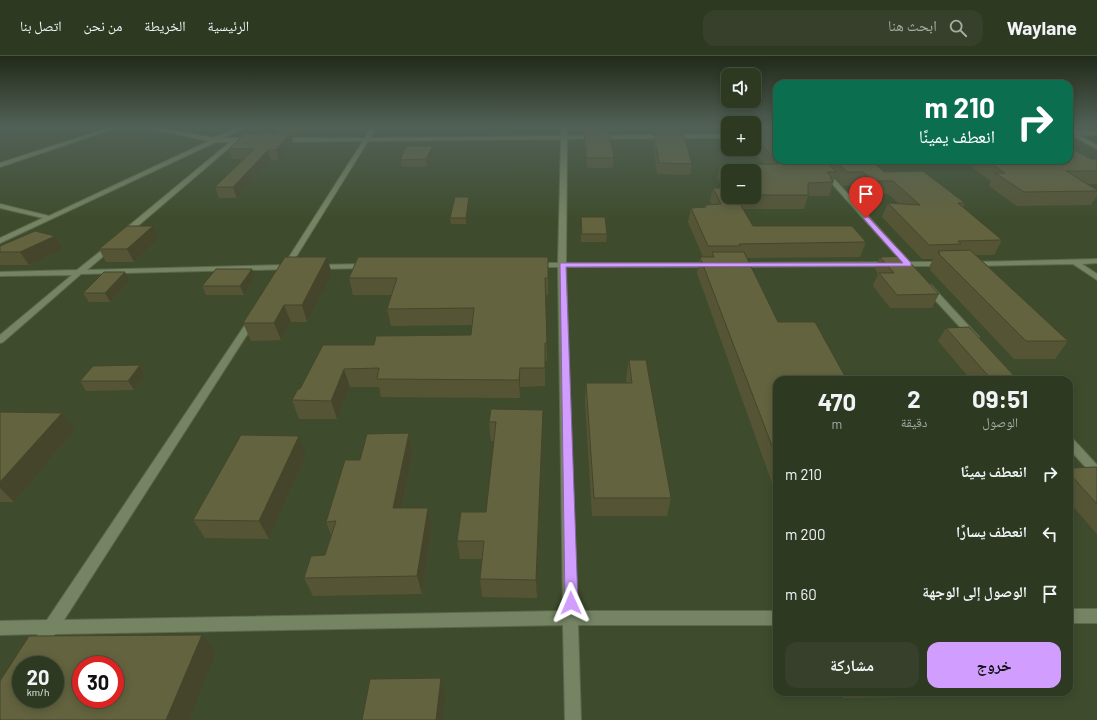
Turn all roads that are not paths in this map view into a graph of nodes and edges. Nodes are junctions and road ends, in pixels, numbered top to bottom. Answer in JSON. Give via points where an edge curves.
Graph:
{"nodes":[{"id":1,"x":21,"y":158,"type":"edge"},
{"id":2,"x":176,"y":158,"type":"edge"},
{"id":3,"x":214,"y":158,"type":"edge"},
{"id":4,"x":354,"y":158,"type":"edge"},
{"id":5,"x":564,"y":158,"type":"edge"},
{"id":6,"x":818,"y":164,"type":"edge"},
{"id":7,"x":0,"y":165,"type":"edge"},
{"id":8,"x":0,"y":206,"type":"edge"},
{"id":9,"x":50,"y":218,"type":"junction"},
{"id":10,"x":0,"y":241,"type":"edge"},
{"id":11,"x":1097,"y":261,"type":"edge"},
{"id":12,"x":1075,"y":262,"type":"junction"},
{"id":13,"x":948,"y":264,"type":"edge"},
{"id":14,"x":964,"y":264,"type":"edge"},
{"id":15,"x":531,"y":265,"type":"edge"},
{"id":16,"x":562,"y":265,"type":"junction"},
{"id":17,"x":373,"y":266,"type":"edge"},
{"id":18,"x":290,"y":267,"type":"junction"},
{"id":19,"x":310,"y":267,"type":"edge"},
{"id":20,"x":911,"y":268,"type":"junction"},
{"id":21,"x":78,"y":273,"type":"junction"},
{"id":22,"x":0,"y":274,"type":"edge"},
{"id":23,"x":1097,"y":278,"type":"edge"},
{"id":24,"x":278,"y":280,"type":"edge"},
{"id":25,"x":924,"y":282,"type":"edge"},
{"id":26,"x":260,"y":307,"type":"edge"},
{"id":27,"x":0,"y":340,"type":"edge"},
{"id":28,"x":982,"y":345,"type":"edge"},
{"id":29,"x":1073,"y":446,"type":"edge"},
{"id":30,"x":1097,"y":472,"type":"edge"},
{"id":31,"x":1073,"y":616,"type":"edge"},
{"id":32,"x":1097,"y":616,"type":"edge"},
{"id":33,"x":572,"y":618,"type":"junction"},
{"id":34,"x":773,"y":618,"type":"edge"},
{"id":35,"x":53,"y":627,"type":"junction"},
{"id":36,"x":0,"y":628,"type":"edge"},
{"id":37,"x":32,"y":656,"type":"edge"},
{"id":38,"x":573,"y":720,"type":"edge"}],
"edges":[{"from":1,"to":7,"type":"street"},
{"from":2,"to":9,"type":"street"},
{"from":3,"to":21,"type":"street"},
{"from":4,"to":18,"type":"street"},
{"from":5,"to":16,"type":"street"},
{"from":6,"to":20,"type":"street"},
{"from":8,"to":9,"type":"street"},
{"from":9,"to":10,"type":"street"},
{"from":11,"to":12,"type":"street"},
{"from":12,"to":14,"type":"street"},
{"from":12,"to":23,"type":"street"},
{"from":13,"to":20,"type":"street"},
{"from":15,"to":16,"type":"street"},
{"from":16,"to":20,"type":"street"},
{"from":16,"to":33,"type":"street"},
{"from":17,"to":19,"type":"street"},
{"from":18,"to":21,"type":"street"},
{"from":18,"to":24,"type":"street"},
{"from":21,"to":22,"type":"street"},
{"from":21,"to":27,"type":"street"},
{"from":25,"to":28,"type":"street"},
{"from":26,"to":35,"type":"street"},
{"from":29,"to":30,"type":"street"},
{"from":31,"to":32,"type":"street"},
{"from":33,"to":34,"type":"street"},
{"from":33,"to":35,"type":"street"},
{"from":33,"to":38,"type":"street"},
{"from":35,"to":36,"type":"street"},
{"from":35,"to":37,"type":"street"}]}
